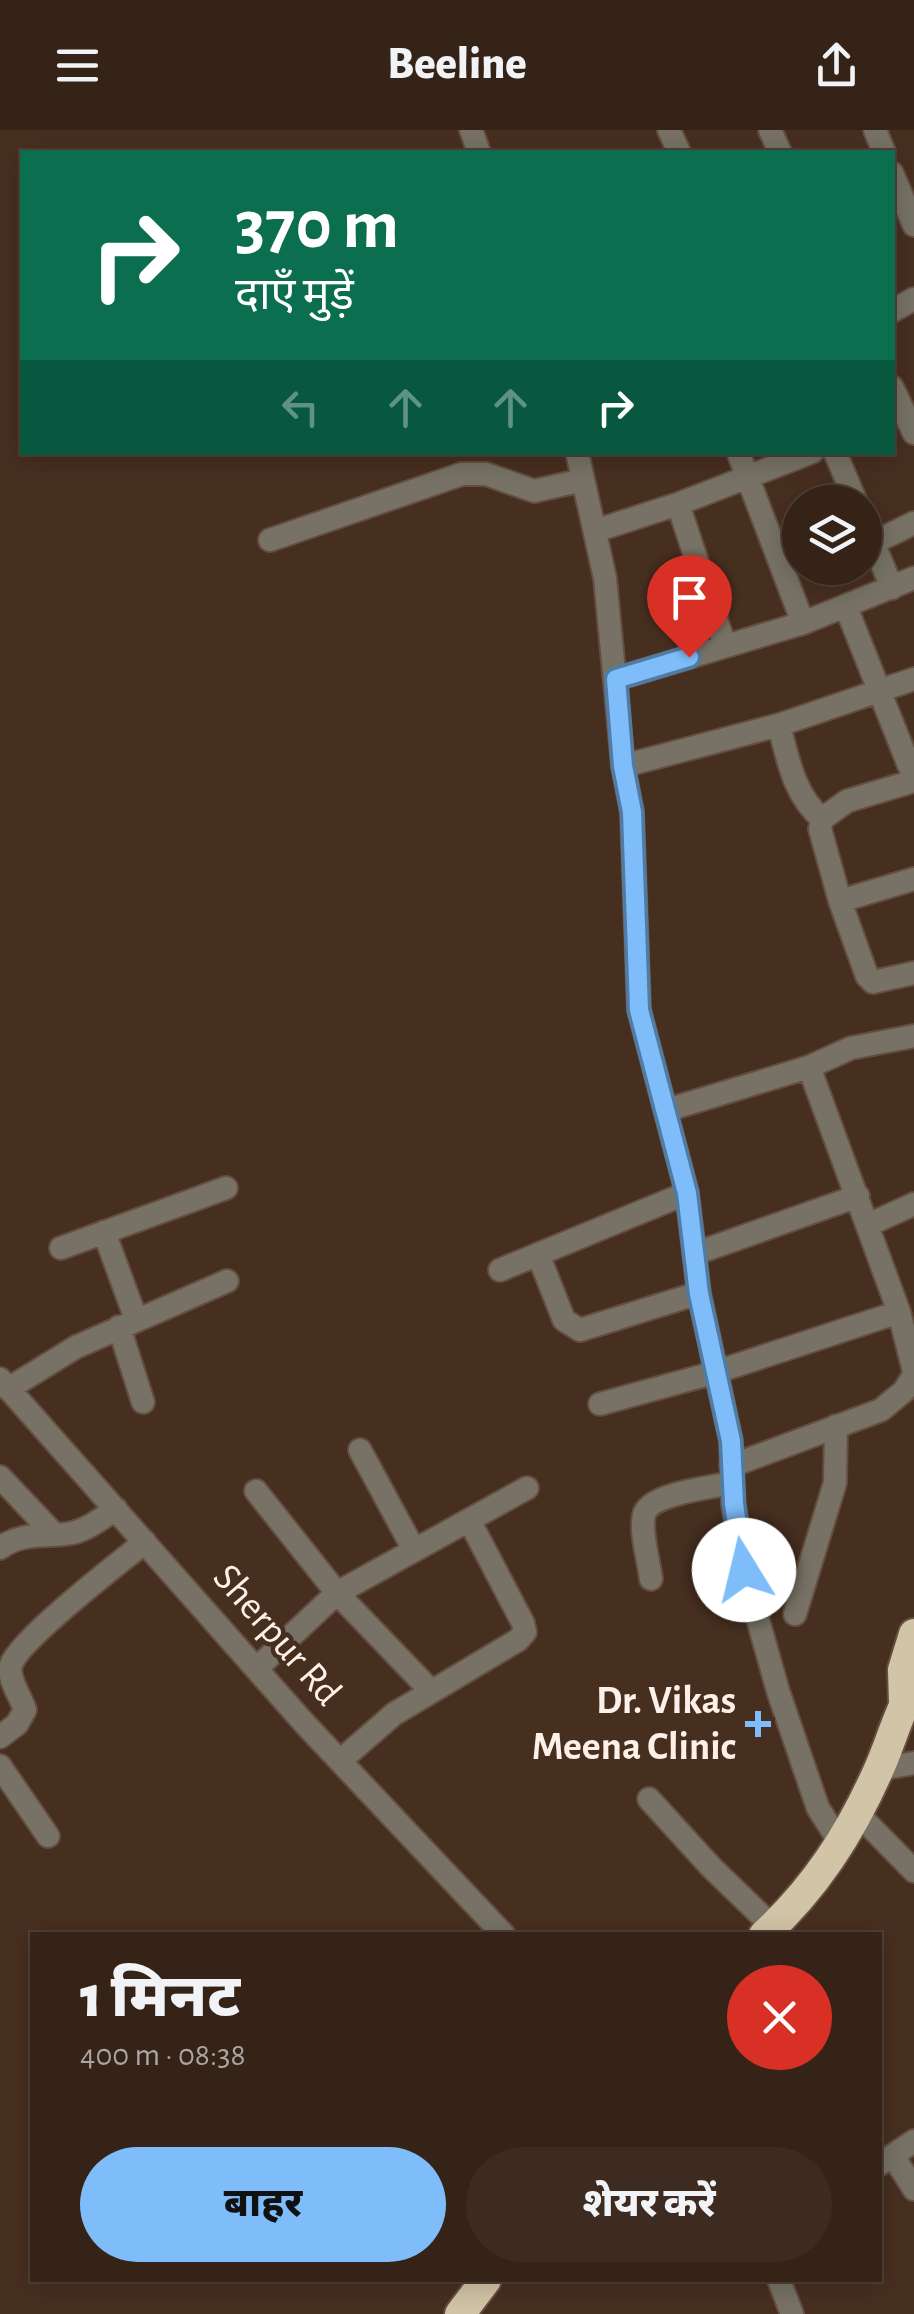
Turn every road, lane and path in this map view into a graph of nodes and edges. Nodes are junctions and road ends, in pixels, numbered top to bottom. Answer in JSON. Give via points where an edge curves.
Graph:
{"nodes":[{"id":1,"x":895,"y":179,"type":"edge"},
{"id":2,"x":914,"y":224,"type":"edge"},
{"id":3,"x":895,"y":396,"type":"edge"},
{"id":4,"x":904,"y":422,"type":"edge"},
{"id":5,"x":578,"y":455,"type":"edge"},
{"id":6,"x":739,"y":455,"type":"edge"},
{"id":7,"x":805,"y":455,"type":"edge"},
{"id":8,"x":836,"y":455,"type":"edge"},
{"id":9,"x":748,"y":478,"type":"junction"},
{"id":10,"x":583,"y":480,"type":"junction"},
{"id":11,"x":849,"y":485,"type":"edge"},
{"id":12,"x":678,"y":504,"type":"junction"},
{"id":13,"x":914,"y":523,"type":"edge"},
{"id":14,"x":595,"y":530,"type":"junction"},
{"id":15,"x":882,"y":530,"type":"edge"},
{"id":16,"x":270,"y":540,"type":"dead end"},
{"id":17,"x":882,"y":552,"type":"edge"},
{"id":18,"x":903,"y":583,"type":"edge"},
{"id":19,"x":846,"y":607,"type":"junction"},
{"id":20,"x":803,"y":624,"type":"junction"},
{"id":21,"x":725,"y":646,"type":"junction"},
{"id":22,"x":616,"y":679,"type":"junction"},
{"id":23,"x":914,"y":679,"type":"edge"},
{"id":24,"x":879,"y":691,"type":"junction"},
{"id":25,"x":779,"y":725,"type":"junction"},
{"id":26,"x":623,"y":766,"type":"junction"},
{"id":27,"x":914,"y":779,"type":"edge"},
{"id":28,"x":822,"y":820,"type":"junction"},
{"id":29,"x":914,"y":879,"type":"edge"},
{"id":30,"x":840,"y":901,"type":"junction"},
{"id":31,"x":914,"y":973,"type":"edge"},
{"id":32,"x":914,"y":1036,"type":"edge"},
{"id":33,"x":809,"y":1067,"type":"junction"},
{"id":34,"x":667,"y":1110,"type":"junction"},
{"id":35,"x":226,"y":1188,"type":"dead end"},
{"id":36,"x":687,"y":1193,"type":"junction"},
{"id":37,"x":858,"y":1196,"type":"junction"},
{"id":38,"x":914,"y":1204,"type":"edge"},
{"id":39,"x":868,"y":1225,"type":"junction"},
{"id":40,"x":104,"y":1232,"type":"junction"},
{"id":41,"x":60,"y":1248,"type":"dead end"},
{"id":42,"x":538,"y":1254,"type":"junction"},
{"id":43,"x":694,"y":1254,"type":"junction"},
{"id":44,"x":500,"y":1270,"type":"dead end"},
{"id":45,"x":227,"y":1280,"type":"dead end"},
{"id":46,"x":699,"y":1294,"type":"junction"},
{"id":47,"x":899,"y":1312,"type":"junction"},
{"id":48,"x":127,"y":1323,"type":"junction"},
{"id":49,"x":714,"y":1373,"type":"junction"},
{"id":50,"x":914,"y":1373,"type":"edge"},
{"id":51,"x":4,"y":1384,"type":"edge"},
{"id":52,"x":143,"y":1402,"type":"dead end"},
{"id":53,"x":600,"y":1404,"type":"dead end"},
{"id":54,"x":836,"y":1426,"type":"junction"},
{"id":55,"x":360,"y":1450,"type":"dead end"},
{"id":56,"x":731,"y":1474,"type":"junction"},
{"id":57,"x":0,"y":1476,"type":"edge"},
{"id":58,"x":528,"y":1488,"type":"dead end"},
{"id":59,"x":256,"y":1491,"type":"dead end"},
{"id":60,"x":116,"y":1508,"type":"junction"},
{"id":61,"x":469,"y":1520,"type":"junction"},
{"id":62,"x":52,"y":1534,"type":"junction"},
{"id":63,"x":145,"y":1542,"type":"junction"},
{"id":64,"x":0,"y":1548,"type":"edge"},
{"id":65,"x":414,"y":1550,"type":"junction"},
{"id":66,"x":651,"y":1579,"type":"dead end"},
{"id":67,"x":337,"y":1593,"type":"junction"},
{"id":68,"x":795,"y":1614,"type":"dead end"},
{"id":69,"x":914,"y":1634,"type":"edge"},
{"id":70,"x":257,"y":1668,"type":"junction"},
{"id":71,"x":430,"y":1690,"type":"junction"},
{"id":72,"x":909,"y":1694,"type":"edge"},
{"id":73,"x":0,"y":1737,"type":"edge"},
{"id":74,"x":340,"y":1761,"type":"junction"},
{"id":75,"x":914,"y":1763,"type":"edge"},
{"id":76,"x":0,"y":1766,"type":"edge"},
{"id":77,"x":879,"y":1770,"type":"junction"},
{"id":78,"x":649,"y":1799,"type":"dead end"},
{"id":79,"x":858,"y":1814,"type":"junction"},
{"id":80,"x":48,"y":1836,"type":"dead end"},
{"id":81,"x":841,"y":1844,"type":"junction"},
{"id":82,"x":914,"y":1870,"type":"edge"},
{"id":83,"x":768,"y":1931,"type":"edge"},
{"id":84,"x":501,"y":1932,"type":"edge"},
{"id":85,"x":914,"y":2141,"type":"edge"},
{"id":86,"x":886,"y":2160,"type":"edge"},
{"id":87,"x":914,"y":2189,"type":"edge"},
{"id":88,"x":463,"y":2282,"type":"edge"},
{"id":89,"x":484,"y":2282,"type":"edge"},
{"id":90,"x":440,"y":2314,"type":"edge"},
{"id":91,"x":460,"y":2314,"type":"edge"}],
"edges":[{"from":1,"to":2,"type":"street"},
{"from":3,"to":4,"type":"street"},
{"from":5,"to":10,"type":"street"},
{"from":6,"to":9,"type":"street"},
{"from":7,"to":9,"type":"street"},
{"from":8,"to":11,"type":"street"},
{"from":9,"to":12,"type":"street"},
{"from":9,"to":20,"type":"street"},
{"from":10,"to":14,"type":"street"},
{"from":10,"to":16,"type":"street","via":[[534,491],[486,474],[462,474]]},
{"from":12,"to":14,"type":"street"},
{"from":12,"to":21,"type":"street"},
{"from":13,"to":15,"type":"street"},
{"from":14,"to":22,"type":"street"},
{"from":17,"to":18,"type":"street"},
{"from":18,"to":19,"type":"street"},
{"from":19,"to":20,"type":"street"},
{"from":19,"to":24,"type":"street"},
{"from":20,"to":21,"type":"street"},
{"from":21,"to":22,"type":"street"},
{"from":22,"to":26,"type":"street"},
{"from":23,"to":24,"type":"street"},
{"from":24,"to":25,"type":"street"},
{"from":24,"to":27,"type":"street"},
{"from":25,"to":26,"type":"street"},
{"from":25,"to":28,"type":"street","via":[[795,783]]},
{"from":26,"to":34,"type":"street","via":[[632,812],[639,1010]]},
{"from":27,"to":28,"type":"street","via":[[847,801]]},
{"from":28,"to":30,"type":"street"},
{"from":29,"to":30,"type":"street"},
{"from":30,"to":31,"type":"street","via":[[873,982]]},
{"from":32,"to":33,"type":"street","via":[[851,1048]]},
{"from":33,"to":34,"type":"street"},
{"from":33,"to":37,"type":"street"},
{"from":34,"to":36,"type":"street"},
{"from":35,"to":40,"type":"street"},
{"from":36,"to":42,"type":"street"},
{"from":36,"to":43,"type":"street"},
{"from":37,"to":39,"type":"street"},
{"from":37,"to":43,"type":"street"},
{"from":38,"to":39,"type":"street"},
{"from":39,"to":47,"type":"street"},
{"from":40,"to":41,"type":"street"},
{"from":40,"to":48,"type":"street"},
{"from":42,"to":44,"type":"street"},
{"from":42,"to":46,"type":"street","via":[[564,1320],[580,1330]]},
{"from":43,"to":46,"type":"street"},
{"from":45,"to":48,"type":"street"},
{"from":46,"to":49,"type":"street"},
{"from":47,"to":49,"type":"street"},
{"from":47,"to":50,"type":"street"},
{"from":48,"to":51,"type":"street"},
{"from":48,"to":52,"type":"street"},
{"from":49,"to":53,"type":"street"},
{"from":49,"to":56,"type":"street","via":[[731,1441]]},
{"from":50,"to":54,"type":"street","via":[[881,1410]]},
{"from":51,"to":60,"type":"street","name":"Sherpur Rd"},
{"from":54,"to":56,"type":"street"},
{"from":54,"to":68,"type":"street","via":[[835,1484]]},
{"from":55,"to":65,"type":"street"},
{"from":56,"to":66,"type":"street","via":[[648,1505],[643,1516]]},
{"from":56,"to":81,"type":"street","via":[[744,1570],[778,1691],[818,1808]]},
{"from":57,"to":62,"type":"street"},
{"from":58,"to":61,"type":"street"},
{"from":59,"to":67,"type":"street"},
{"from":60,"to":62,"type":"street","via":[[89,1527]]},
{"from":60,"to":63,"type":"street","name":"Sherpur Rd"},
{"from":61,"to":65,"type":"street"},
{"from":61,"to":71,"type":"street","via":[[525,1632]]},
{"from":62,"to":64,"type":"street","via":[[28,1535]]},
{"from":63,"to":70,"type":"street","name":"Sherpur Rd"},
{"from":63,"to":73,"type":"street","via":[[14,1658],[10,1672],[24,1710]]},
{"from":65,"to":67,"type":"street"},
{"from":67,"to":70,"type":"street"},
{"from":67,"to":71,"type":"street"},
{"from":69,"to":72,"type":"highway","via":[[903,1670]]},
{"from":70,"to":74,"type":"street","name":"Sherpur Rd"},
{"from":71,"to":74,"type":"street"},
{"from":72,"to":77,"type":"highway"},
{"from":74,"to":84,"type":"street","name":"Sherpur Rd"},
{"from":75,"to":77,"type":"street"},
{"from":76,"to":80,"type":"street"},
{"from":77,"to":79,"type":"highway"},
{"from":78,"to":83,"type":"street"},
{"from":79,"to":81,"type":"highway"},
{"from":79,"to":82,"type":"street"},
{"from":81,"to":83,"type":"highway"},
{"from":85,"to":86,"type":"street"},
{"from":86,"to":87,"type":"street"},
{"from":88,"to":90,"type":"highway"},
{"from":89,"to":91,"type":"highway"}]}
